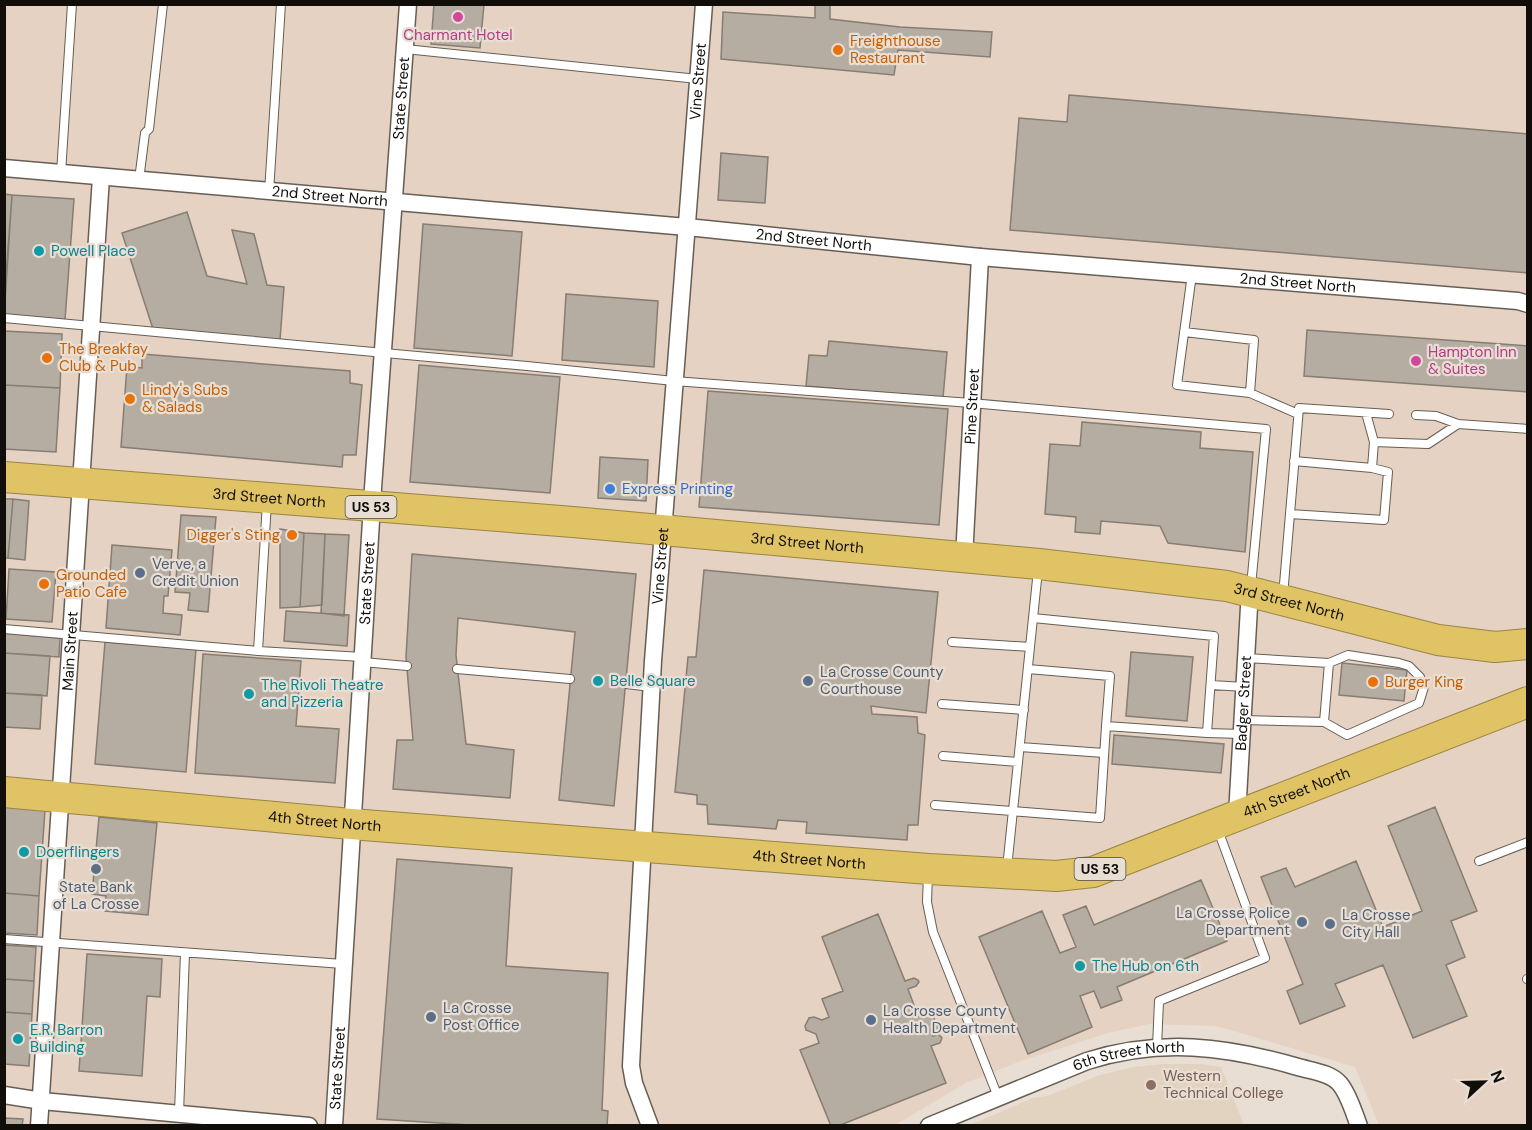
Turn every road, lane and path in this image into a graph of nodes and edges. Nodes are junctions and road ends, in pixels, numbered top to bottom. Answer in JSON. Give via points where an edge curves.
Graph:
{"nodes":[{"id":1,"x":72,"y":4,"type":"edge"},
{"id":2,"x":163,"y":4,"type":"edge"},
{"id":3,"x":281,"y":4,"type":"edge"},
{"id":4,"x":408,"y":4,"type":"edge"},
{"id":5,"x":704,"y":4,"type":"edge"},
{"id":6,"x":405,"y":49,"type":"junction"},
{"id":7,"x":698,"y":78,"type":"junction"},
{"id":8,"x":4,"y":168,"type":"edge"},
{"id":9,"x":61,"y":173,"type":"junction"},
{"id":10,"x":101,"y":177,"type":"junction"},
{"id":11,"x":139,"y":180,"type":"junction"},
{"id":12,"x":269,"y":192,"type":"junction"},
{"id":13,"x":393,"y":202,"type":"junction"},
{"id":14,"x":687,"y":226,"type":"junction"},
{"id":15,"x":980,"y":257,"type":"junction"},
{"id":16,"x":1192,"y":274,"type":"junction"},
{"id":17,"x":1524,"y":302,"type":"edge"},
{"id":18,"x":4,"y":318,"type":"edge"},
{"id":19,"x":91,"y":325,"type":"junction"},
{"id":20,"x":1184,"y":332,"type":"junction"},
{"id":21,"x":383,"y":353,"type":"junction"},
{"id":22,"x":674,"y":381,"type":"junction"},
{"id":23,"x":1250,"y":393,"type":"junction"},
{"id":24,"x":972,"y":403,"type":"junction"},
{"id":25,"x":1366,"y":413,"type":"junction"},
{"id":26,"x":1298,"y":414,"type":"junction"},
{"id":27,"x":1389,"y":414,"type":"dead end"},
{"id":28,"x":1416,"y":415,"type":"dead end"},
{"id":29,"x":1458,"y":424,"type":"junction"},
{"id":30,"x":1527,"y":429,"type":"edge"},
{"id":31,"x":1374,"y":442,"type":"junction"},
{"id":32,"x":1294,"y":461,"type":"junction"},
{"id":33,"x":1372,"y":468,"type":"junction"},
{"id":34,"x":4,"y":477,"type":"edge"},
{"id":35,"x":80,"y":484,"type":"junction"},
{"id":36,"x":267,"y":498,"type":"junction"},
{"id":37,"x":372,"y":507,"type":"junction"},
{"id":38,"x":1290,"y":514,"type":"junction"},
{"id":39,"x":663,"y":531,"type":"junction"},
{"id":40,"x":964,"y":558,"type":"junction"},
{"id":41,"x":1039,"y":564,"type":"junction"},
{"id":42,"x":1250,"y":590,"type":"junction"},
{"id":43,"x":1283,"y":599,"type":"junction"},
{"id":44,"x":1033,"y":618,"type":"junction"},
{"id":45,"x":4,"y":629,"type":"edge"},
{"id":46,"x":71,"y":634,"type":"junction"},
{"id":47,"x":952,"y":642,"type":"dead end"},
{"id":48,"x":1527,"y":644,"type":"edge"},
{"id":49,"x":1030,"y":647,"type":"junction"},
{"id":50,"x":258,"y":651,"type":"junction"},
{"id":51,"x":1246,"y":658,"type":"junction"},
{"id":52,"x":363,"y":659,"type":"junction"},
{"id":53,"x":1329,"y":663,"type":"junction"},
{"id":54,"x":407,"y":666,"type":"dead end"},
{"id":55,"x":458,"y":669,"type":"dead end"},
{"id":56,"x":1028,"y":669,"type":"junction"},
{"id":57,"x":570,"y":679,"type":"dead end"},
{"id":58,"x":626,"y":684,"type":"dead end"},
{"id":59,"x":1211,"y":685,"type":"junction"},
{"id":60,"x":652,"y":687,"type":"junction"},
{"id":61,"x":1245,"y":687,"type":"junction"},
{"id":62,"x":1527,"y":702,"type":"edge"},
{"id":63,"x":942,"y":704,"type":"dead end"},
{"id":64,"x":1024,"y":710,"type":"junction"},
{"id":65,"x":1324,"y":722,"type":"junction"},
{"id":66,"x":1106,"y":726,"type":"junction"},
{"id":67,"x":1243,"y":727,"type":"junction"},
{"id":68,"x":1208,"y":732,"type":"junction"},
{"id":69,"x":1020,"y":747,"type":"junction"},
{"id":70,"x":1104,"y":753,"type":"junction"},
{"id":71,"x":943,"y":756,"type":"dead end"},
{"id":72,"x":1018,"y":762,"type":"junction"},
{"id":73,"x":4,"y":792,"type":"edge"},
{"id":74,"x":60,"y":797,"type":"junction"},
{"id":75,"x":935,"y":805,"type":"dead end"},
{"id":76,"x":1013,"y":812,"type":"junction"},
{"id":77,"x":1226,"y":820,"type":"junction"},
{"id":78,"x":351,"y":824,"type":"junction"},
{"id":79,"x":1527,"y":842,"type":"edge"},
{"id":80,"x":643,"y":846,"type":"junction"},
{"id":81,"x":1479,"y":861,"type":"dead end"},
{"id":82,"x":929,"y":869,"type":"junction"},
{"id":83,"x":1007,"y":873,"type":"junction"},
{"id":84,"x":4,"y":939,"type":"edge"},
{"id":85,"x":52,"y":944,"type":"junction"},
{"id":86,"x":185,"y":953,"type":"junction"},
{"id":87,"x":343,"y":964,"type":"junction"},
{"id":88,"x":1157,"y":1047,"type":"junction"},
{"id":89,"x":4,"y":1095,"type":"edge"},
{"id":90,"x":998,"y":1097,"type":"junction"},
{"id":91,"x":42,"y":1101,"type":"junction"},
{"id":92,"x":179,"y":1113,"type":"junction"},
{"id":93,"x":39,"y":1125,"type":"edge"},
{"id":94,"x":309,"y":1125,"type":"edge"},
{"id":95,"x":334,"y":1125,"type":"edge"},
{"id":96,"x":650,"y":1125,"type":"edge"},
{"id":97,"x":929,"y":1125,"type":"edge"},
{"id":98,"x":1359,"y":1125,"type":"edge"}],
"edges":[{"from":1,"to":9,"type":"lane"},
{"from":2,"to":11,"type":"lane","via":[[150,129],[145,133]]},
{"from":3,"to":12,"type":"lane"},
{"from":4,"to":6,"type":"street","name":"State Street"},
{"from":5,"to":7,"type":"street","name":"Vine Street"},
{"from":6,"to":7,"type":"lane"},
{"from":6,"to":13,"type":"street","name":"State Street"},
{"from":7,"to":14,"type":"street","name":"Vine Street"},
{"from":8,"to":9,"type":"street","name":"2nd Street North"},
{"from":9,"to":10,"type":"street","name":"2nd Street North"},
{"from":10,"to":11,"type":"street","name":"2nd Street North"},
{"from":10,"to":19,"type":"street","name":"Main Street"},
{"from":11,"to":12,"type":"street","name":"2nd Street North"},
{"from":12,"to":13,"type":"street","name":"2nd Street North"},
{"from":13,"to":14,"type":"street","name":"2nd Street North"},
{"from":13,"to":21,"type":"street","name":"State Street"},
{"from":14,"to":15,"type":"street","name":"2nd Street North"},
{"from":14,"to":22,"type":"street","name":"Vine Street"},
{"from":15,"to":16,"type":"street","name":"2nd Street North"},
{"from":15,"to":24,"type":"street","name":"Pine Street"},
{"from":16,"to":17,"type":"street","name":"2nd Street North"},
{"from":16,"to":20,"type":"lane"},
{"from":18,"to":19,"type":"lane"},
{"from":19,"to":21,"type":"lane"},
{"from":19,"to":35,"type":"street","name":"Main Street"},
{"from":20,"to":23,"type":"lane","via":[[1254,340]]},
{"from":20,"to":23,"type":"lane","via":[[1177,385]]},
{"from":21,"to":22,"type":"lane"},
{"from":21,"to":37,"type":"street","name":"State Street"},
{"from":22,"to":24,"type":"lane"},
{"from":22,"to":39,"type":"street","name":"Vine Street"},
{"from":23,"to":26,"type":"lane"},
{"from":24,"to":40,"type":"street","name":"Pine Street"},
{"from":24,"to":42,"type":"lane","via":[[1266,429]]},
{"from":25,"to":26,"type":"lane","via":[[1299,408]]},
{"from":25,"to":27,"type":"lane"},
{"from":25,"to":31,"type":"lane"},
{"from":26,"to":32,"type":"lane"},
{"from":28,"to":29,"type":"lane","via":[[1436,416]]},
{"from":29,"to":30,"type":"lane"},
{"from":29,"to":31,"type":"lane","via":[[1428,444]]},
{"from":31,"to":33,"type":"lane"},
{"from":32,"to":33,"type":"lane"},
{"from":32,"to":38,"type":"lane"},
{"from":33,"to":38,"type":"lane","via":[[1388,472],[1384,520]]},
{"from":34,"to":35,"type":"highway","number":"US 53"},
{"from":35,"to":36,"type":"highway","name":"3rd Street North","number":"US 53"},
{"from":35,"to":46,"type":"street","name":"Main Street"},
{"from":36,"to":37,"type":"highway","name":"3rd Street North","number":"US 53"},
{"from":36,"to":50,"type":"lane"},
{"from":37,"to":39,"type":"highway","name":"3rd Street North","number":"US 53"},
{"from":37,"to":52,"type":"street","name":"State Street"},
{"from":38,"to":43,"type":"lane"},
{"from":39,"to":40,"type":"highway","name":"3rd Street North","number":"US 53"},
{"from":39,"to":60,"type":"street","name":"Vine Street"},
{"from":40,"to":41,"type":"highway","name":"3rd Street North","number":"US 53"},
{"from":41,"to":42,"type":"highway","name":"3rd Street North","number":"US 53"},
{"from":41,"to":44,"type":"lane"},
{"from":42,"to":43,"type":"highway","name":"3rd Street North","number":"US 53"},
{"from":42,"to":51,"type":"street","name":"Badger Street"},
{"from":43,"to":48,"type":"highway","name":"3rd Street North","number":"US 53","via":[[1438,640],[1495,647]]},
{"from":44,"to":49,"type":"lane"},
{"from":44,"to":59,"type":"lane","via":[[1214,636]]},
{"from":45,"to":46,"type":"lane"},
{"from":46,"to":50,"type":"lane"},
{"from":46,"to":74,"type":"street","name":"Main Street"},
{"from":47,"to":49,"type":"lane"},
{"from":49,"to":56,"type":"lane"},
{"from":50,"to":52,"type":"lane"},
{"from":51,"to":53,"type":"lane"},
{"from":51,"to":61,"type":"street","name":"Badger Street"},
{"from":52,"to":54,"type":"lane"},
{"from":52,"to":78,"type":"street","name":"State Street"},
{"from":53,"to":65,"type":"lane"},
{"from":53,"to":65,"type":"lane","via":[[1348,655],[1399,663],[1420,676],[1424,687],[1419,703],[1347,735]]},
{"from":55,"to":57,"type":"lane"},
{"from":56,"to":64,"type":"lane"},
{"from":56,"to":66,"type":"lane","via":[[1110,676]]},
{"from":58,"to":60,"type":"lane"},
{"from":59,"to":61,"type":"lane"},
{"from":59,"to":68,"type":"lane"},
{"from":60,"to":80,"type":"street","name":"Vine Street"},
{"from":61,"to":67,"type":"street","name":"Badger Street"},
{"from":62,"to":77,"type":"highway","name":"4th Street North","number":"US 53"},
{"from":63,"to":64,"type":"lane"},
{"from":64,"to":69,"type":"lane"},
{"from":65,"to":67,"type":"lane"},
{"from":66,"to":68,"type":"lane"},
{"from":66,"to":70,"type":"lane"},
{"from":67,"to":68,"type":"lane"},
{"from":67,"to":77,"type":"street","name":"Badger Street"},
{"from":69,"to":70,"type":"lane"},
{"from":69,"to":72,"type":"lane"},
{"from":70,"to":76,"type":"lane","via":[[1100,818]]},
{"from":71,"to":72,"type":"lane"},
{"from":72,"to":76,"type":"lane"},
{"from":73,"to":74,"type":"highway","number":"US 53"},
{"from":74,"to":78,"type":"highway","name":"4th Street North","number":"US 53"},
{"from":74,"to":85,"type":"street","name":"Main Street"},
{"from":75,"to":76,"type":"lane"},
{"from":76,"to":83,"type":"lane"},
{"from":77,"to":83,"type":"highway","name":"4th Street North","number":"US 53","via":[[1093,872],[1056,876]]},
{"from":77,"to":88,"type":"lane","via":[[1265,958],[1160,1001]]},
{"from":78,"to":80,"type":"highway","name":"4th Street North","number":"US 53"},
{"from":78,"to":87,"type":"street","name":"State Street"},
{"from":79,"to":81,"type":"lane"},
{"from":80,"to":82,"type":"highway","name":"4th Street North","number":"US 53"},
{"from":80,"to":96,"type":"street","name":"Vine Street","via":[[631,1066]]},
{"from":82,"to":83,"type":"highway","name":"4th Street North","number":"US 53"},
{"from":82,"to":90,"type":"lane","via":[[927,902],[933,932]]},
{"from":84,"to":85,"type":"lane"},
{"from":85,"to":86,"type":"lane"},
{"from":85,"to":91,"type":"street","name":"Main Street"},
{"from":86,"to":87,"type":"lane"},
{"from":86,"to":92,"type":"lane"},
{"from":87,"to":95,"type":"street","name":"State Street"},
{"from":88,"to":90,"type":"street","name":"6th Street North","via":[[1126,1050],[1087,1061]]},
{"from":88,"to":98,"type":"street","name":"6th Street North","via":[[1191,1046],[1240,1052],[1327,1075],[1341,1085]]},
{"from":89,"to":91,"type":"street"},
{"from":90,"to":97,"type":"street","name":"6th Street North"},
{"from":91,"to":92,"type":"street"},
{"from":91,"to":93,"type":"street","name":"Main Street"},
{"from":92,"to":94,"type":"street"}]}
